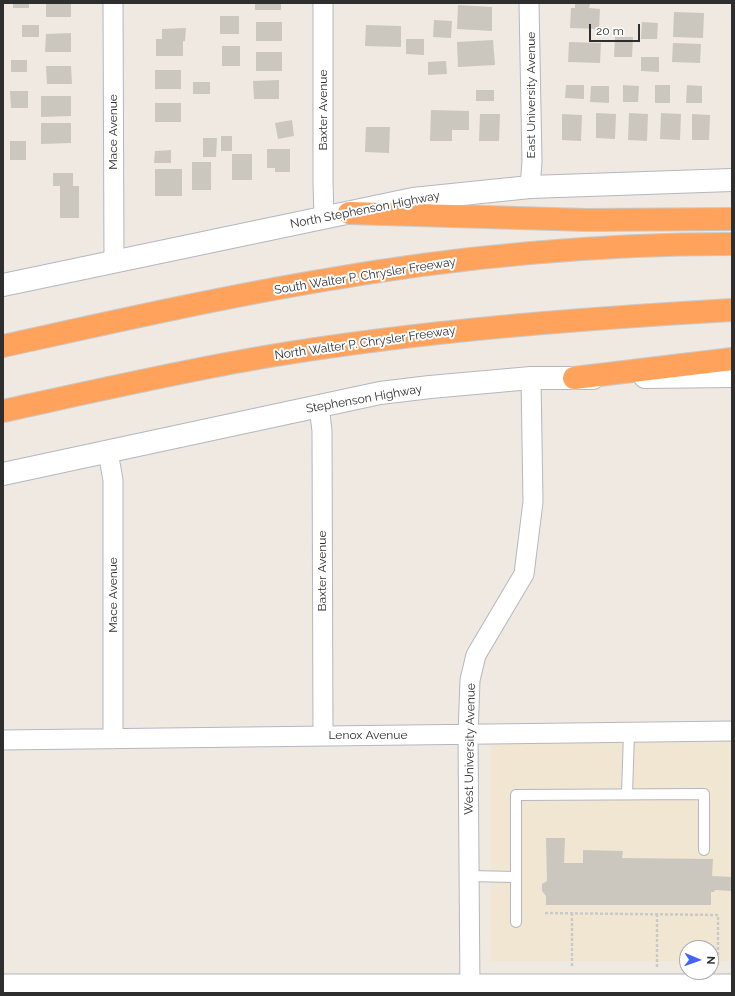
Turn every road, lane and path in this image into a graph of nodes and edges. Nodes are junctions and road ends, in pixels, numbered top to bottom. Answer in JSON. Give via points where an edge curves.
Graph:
{"nodes":[{"id":1,"x":113,"y":3,"type":"edge"},
{"id":2,"x":322,"y":3,"type":"edge"},
{"id":3,"x":530,"y":3,"type":"edge"},
{"id":4,"x":732,"y":180,"type":"edge"},
{"id":5,"x":530,"y":187,"type":"junction"},
{"id":6,"x":349,"y":213,"type":"junction"},
{"id":7,"x":324,"y":217,"type":"junction"},
{"id":8,"x":732,"y":219,"type":"edge"},
{"id":9,"x":732,"y":244,"type":"edge"},
{"id":10,"x":114,"y":261,"type":"junction"},
{"id":11,"x":3,"y":285,"type":"edge"},
{"id":12,"x":732,"y":310,"type":"edge"},
{"id":13,"x":3,"y":346,"type":"edge"},
{"id":14,"x":732,"y":358,"type":"edge"},
{"id":15,"x":732,"y":376,"type":"edge"},
{"id":16,"x":531,"y":378,"type":"junction"},
{"id":17,"x":574,"y":378,"type":"junction"},
{"id":18,"x":320,"y":406,"type":"junction"},
{"id":19,"x":3,"y":411,"type":"edge"},
{"id":20,"x":108,"y":452,"type":"junction"},
{"id":21,"x":3,"y":474,"type":"edge"},
{"id":22,"x":732,"y":731,"type":"edge"},
{"id":23,"x":629,"y":734,"type":"junction"},
{"id":24,"x":468,"y":735,"type":"junction"},
{"id":25,"x":323,"y":736,"type":"junction"},
{"id":26,"x":113,"y":738,"type":"junction"},
{"id":27,"x":3,"y":740,"type":"edge"},
{"id":28,"x":628,"y":794,"type":"junction"},
{"id":29,"x":704,"y":850,"type":"dead end"},
{"id":30,"x":469,"y":876,"type":"junction"},
{"id":31,"x":516,"y":877,"type":"junction"},
{"id":32,"x":545,"y":913,"type":"dead end"},
{"id":33,"x":572,"y":913,"type":"junction"},
{"id":34,"x":657,"y":914,"type":"junction"},
{"id":35,"x":516,"y":922,"type":"dead end"},
{"id":36,"x":718,"y":940,"type":"edge"},
{"id":37,"x":572,"y":969,"type":"dead end"},
{"id":38,"x":657,"y":970,"type":"dead end"},
{"id":39,"x":3,"y":984,"type":"edge"},
{"id":40,"x":732,"y":984,"type":"edge"},
{"id":41,"x":469,"y":989,"type":"edge"}],
"edges":[{"from":1,"to":10,"type":"street","name":"Mace Avenue"},
{"from":2,"to":7,"type":"street","name":"Baxter Avenue"},
{"from":3,"to":5,"type":"street","name":"East University Avenue"},
{"from":4,"to":5,"type":"main road","name":"North Stephenson Highway"},
{"from":5,"to":6,"type":"main road","name":"North Stephenson Highway","via":[[413,199]]},
{"from":6,"to":7,"type":"main road","name":"North Stephenson Highway"},
{"from":6,"to":8,"type":"highway","via":[[587,220]]},
{"from":7,"to":10,"type":"main road","name":"North Stephenson Highway"},
{"from":9,"to":13,"type":"highway","name":"South Walter P. Chrysler Freeway","via":[[588,248],[389,270],[185,306]]},
{"from":10,"to":11,"type":"main road","name":"North Stephenson Highway"},
{"from":12,"to":19,"type":"highway","name":"North Walter P. Chrysler Freeway","via":[[468,330],[389,339],[208,367]]},
{"from":14,"to":17,"type":"highway"},
{"from":15,"to":17,"type":"main road","name":"Stephenson Highway"},
{"from":16,"to":17,"type":"main road","name":"Stephenson Highway"},
{"from":16,"to":18,"type":"main road","name":"Stephenson Highway","via":[[380,393]]},
{"from":16,"to":24,"type":"street","name":"West University Avenue","via":[[533,502],[524,574],[476,654],[470,680]]},
{"from":18,"to":20,"type":"main road","name":"Stephenson Highway"},
{"from":18,"to":25,"type":"street","name":"Baxter Avenue"},
{"from":20,"to":21,"type":"main road","name":"Stephenson Highway"},
{"from":20,"to":26,"type":"street","name":"Mace Avenue","via":[[113,480]]},
{"from":22,"to":23,"type":"street","name":"Lenox Avenue"},
{"from":23,"to":24,"type":"street","name":"Lenox Avenue"},
{"from":23,"to":28,"type":"lane"},
{"from":24,"to":25,"type":"street","name":"Lenox Avenue"},
{"from":24,"to":30,"type":"street","name":"West University Avenue"},
{"from":25,"to":26,"type":"street","name":"Lenox Avenue"},
{"from":26,"to":27,"type":"street","name":"Lenox Avenue"},
{"from":28,"to":29,"type":"lane","via":[[704,794]]},
{"from":28,"to":31,"type":"lane","via":[[516,795]]},
{"from":30,"to":31,"type":"lane"},
{"from":30,"to":41,"type":"street","name":"West University Avenue"},
{"from":31,"to":35,"type":"lane"},
{"from":32,"to":33,"type":"path"},
{"from":33,"to":34,"type":"path"},
{"from":33,"to":37,"type":"path"},
{"from":34,"to":36,"type":"path","via":[[718,915]]},
{"from":34,"to":38,"type":"path"},
{"from":39,"to":41,"type":"street"},
{"from":40,"to":41,"type":"street"}]}
